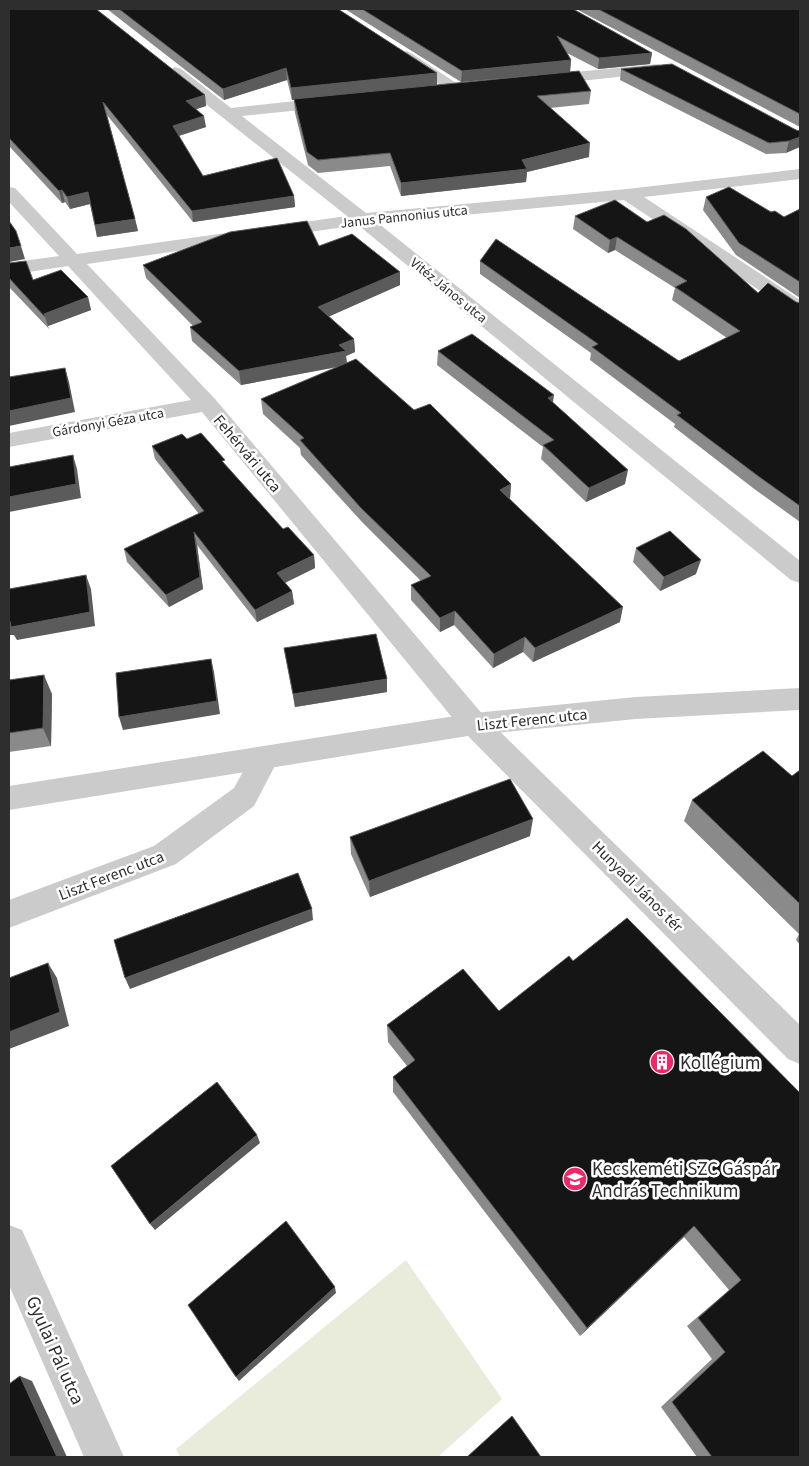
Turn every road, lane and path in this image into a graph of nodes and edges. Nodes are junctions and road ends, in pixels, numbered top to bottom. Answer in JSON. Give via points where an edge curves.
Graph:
{"nodes":[{"id":1,"x":391,"y":46,"type":"edge"},
{"id":2,"x":645,"y":54,"type":"edge"},
{"id":3,"x":157,"y":58,"type":"edge"},
{"id":4,"x":525,"y":82,"type":"edge"},
{"id":5,"x":476,"y":87,"type":"edge"},
{"id":6,"x":457,"y":89,"type":"junction"},
{"id":7,"x":428,"y":92,"type":"edge"},
{"id":8,"x":351,"y":100,"type":"edge"},
{"id":9,"x":227,"y":113,"type":"junction"},
{"id":10,"x":800,"y":174,"type":"edge"},
{"id":11,"x":9,"y":192,"type":"edge"},
{"id":12,"x":627,"y":194,"type":"junction"},
{"id":13,"x":362,"y":219,"type":"junction"},
{"id":14,"x":71,"y":260,"type":"junction"},
{"id":15,"x":9,"y":269,"type":"edge"},
{"id":16,"x":800,"y":309,"type":"edge"},
{"id":17,"x":207,"y":404,"type":"junction"},
{"id":18,"x":9,"y":440,"type":"edge"},
{"id":19,"x":800,"y":574,"type":"edge"},
{"id":20,"x":800,"y":698,"type":"edge"},
{"id":21,"x":474,"y":724,"type":"junction"},
{"id":22,"x":265,"y":758,"type":"junction"},
{"id":23,"x":9,"y":798,"type":"edge"},
{"id":24,"x":9,"y":914,"type":"edge"},
{"id":25,"x":800,"y":1048,"type":"edge"},
{"id":26,"x":9,"y":1243,"type":"edge"},
{"id":27,"x":104,"y":1457,"type":"edge"}],
"edges":[{"from":1,"to":6,"type":"street"},
{"from":2,"to":4,"type":"street","via":[[670,68]]},
{"from":3,"to":9,"type":"street","name":"Vitéz János utca"},
{"from":5,"to":6,"type":"street"},
{"from":6,"to":7,"type":"street"},
{"from":8,"to":9,"type":"street"},
{"from":9,"to":13,"type":"street","name":"Vitéz János utca"},
{"from":10,"to":12,"type":"street","name":"Janus Pannonius utca"},
{"from":11,"to":14,"type":"street","name":"Fehérvári utca"},
{"from":12,"to":13,"type":"street","name":"Janus Pannonius utca"},
{"from":12,"to":16,"type":"street"},
{"from":13,"to":14,"type":"street","name":"Janus Pannonius utca"},
{"from":13,"to":19,"type":"street","name":"Vitéz János utca"},
{"from":14,"to":15,"type":"street","name":"Janus Pannonius utca"},
{"from":14,"to":17,"type":"street","name":"Fehérvári utca"},
{"from":17,"to":18,"type":"street","name":"Gárdonyi Géza utca"},
{"from":17,"to":21,"type":"street","name":"Fehérvári utca"},
{"from":20,"to":21,"type":"street","name":"Liszt Ferenc utca","via":[[636,708]]},
{"from":21,"to":22,"type":"street","name":"Liszt Ferenc utca"},
{"from":21,"to":25,"type":"street","name":"Hunyadi János tér"},
{"from":22,"to":23,"type":"street","name":"Liszt Ferenc utca"},
{"from":22,"to":24,"type":"street","name":"Liszt Ferenc utca","via":[[244,797],[165,855]]},
{"from":26,"to":27,"type":"street","name":"Gyulai Pál utca"}]}
